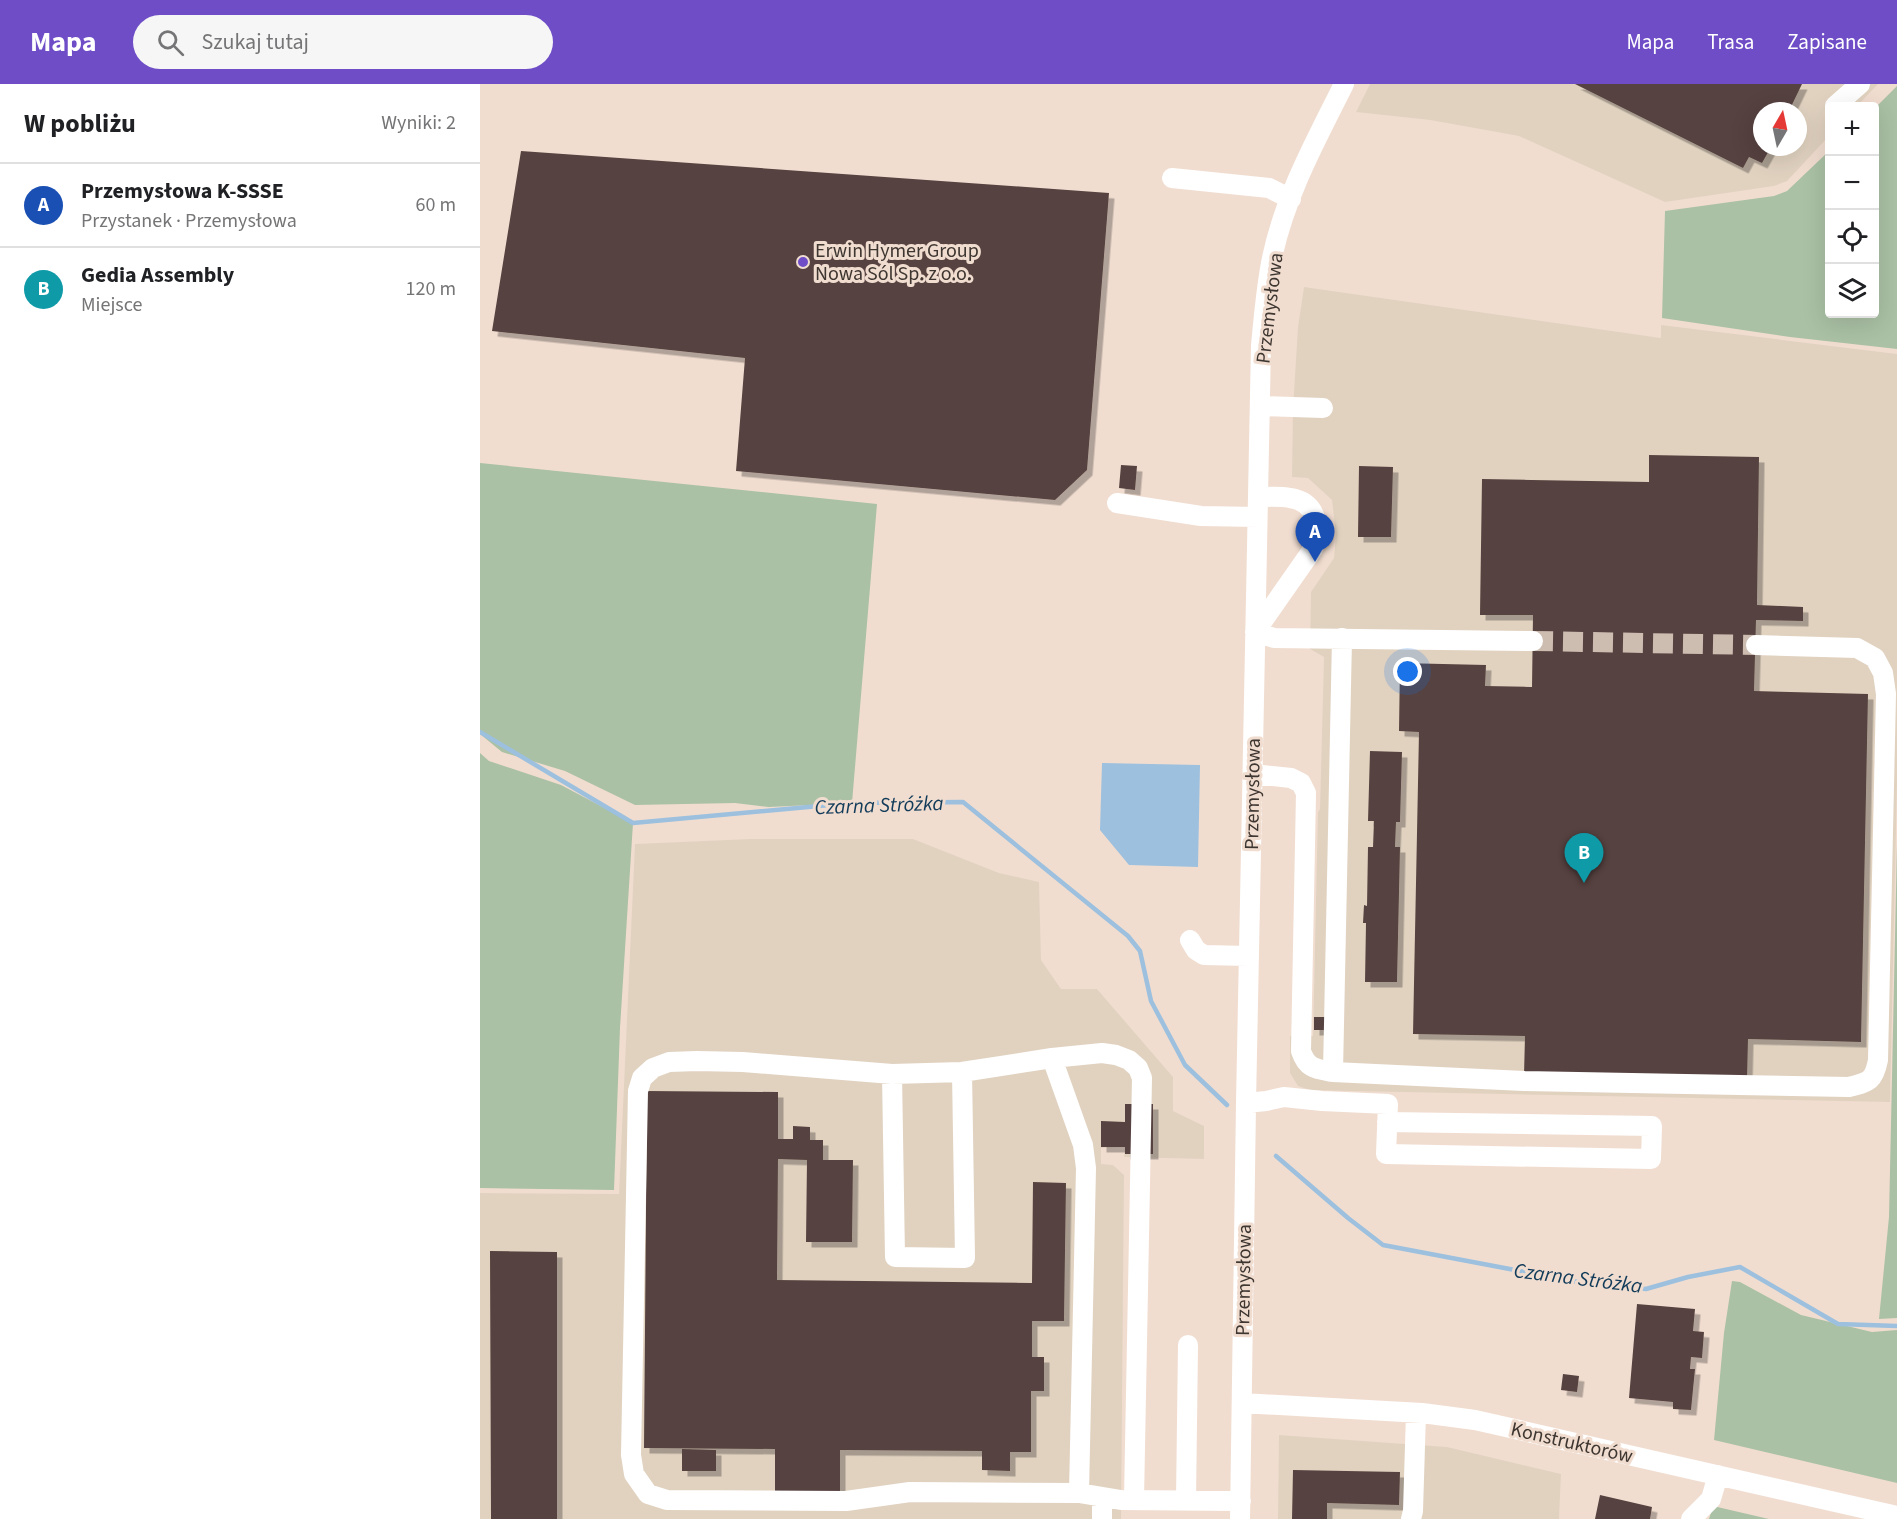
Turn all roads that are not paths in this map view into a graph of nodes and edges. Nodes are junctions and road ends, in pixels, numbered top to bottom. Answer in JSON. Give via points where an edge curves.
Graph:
{"nodes":[{"id":1,"x":1344,"y":84,"type":"edge"},
{"id":2,"x":1860,"y":84,"type":"edge"},
{"id":3,"x":1840,"y":102,"type":"edge"},
{"id":4,"x":1172,"y":178,"type":"dead end"},
{"id":5,"x":1291,"y":199,"type":"junction"},
{"id":6,"x":1260,"y":406,"type":"junction"},
{"id":7,"x":1323,"y":408,"type":"dead end"},
{"id":8,"x":1258,"y":496,"type":"junction"},
{"id":9,"x":1117,"y":503,"type":"dead end"},
{"id":10,"x":1257,"y":517,"type":"junction"},
{"id":11,"x":1255,"y":632,"type":"junction"},
{"id":12,"x":1342,"y":638,"type":"junction"},
{"id":13,"x":1533,"y":641,"type":"tunnel mouth"},
{"id":14,"x":1756,"y":645,"type":"tunnel mouth"},
{"id":15,"x":1253,"y":774,"type":"junction"},
{"id":16,"x":1190,"y":940,"type":"dead end"},
{"id":17,"x":1249,"y":956,"type":"junction"},
{"id":18,"x":1052,"y":1058,"type":"junction"},
{"id":19,"x":1333,"y":1071,"type":"junction"},
{"id":20,"x":962,"y":1072,"type":"junction"},
{"id":21,"x":892,"y":1074,"type":"junction"},
{"id":22,"x":1246,"y":1103,"type":"junction"},
{"id":23,"x":1388,"y":1122,"type":"junction"},
{"id":24,"x":1188,"y":1345,"type":"dead end"},
{"id":25,"x":1242,"y":1403,"type":"junction"},
{"id":26,"x":1416,"y":1413,"type":"junction"},
{"id":27,"x":1718,"y":1474,"type":"junction"},
{"id":28,"x":1078,"y":1492,"type":"junction"},
{"id":29,"x":1102,"y":1498,"type":"junction"},
{"id":30,"x":1134,"y":1500,"type":"junction"},
{"id":31,"x":1186,"y":1500,"type":"junction"},
{"id":32,"x":1241,"y":1510,"type":"edge"},
{"id":33,"x":1897,"y":1516,"type":"edge"},
{"id":34,"x":1102,"y":1519,"type":"edge"},
{"id":35,"x":1411,"y":1519,"type":"edge"},
{"id":36,"x":1691,"y":1519,"type":"edge"}],
"edges":[{"from":1,"to":5,"type":"street","name":"Przemysłowa"},
{"from":2,"to":3,"type":"street"},
{"from":4,"to":5,"type":"street","via":[[1269,188]]},
{"from":5,"to":6,"type":"street","name":"Przemysłowa","via":[[1273,256],[1265,305]]},
{"from":6,"to":7,"type":"street"},
{"from":6,"to":8,"type":"street","name":"Przemysłowa"},
{"from":8,"to":10,"type":"street","name":"Przemysłowa"},
{"from":8,"to":11,"type":"street","via":[[1288,497],[1310,506],[1316,516],[1317,538]]},
{"from":9,"to":10,"type":"street","via":[[1201,516]]},
{"from":10,"to":11,"type":"street","name":"Przemysłowa"},
{"from":11,"to":12,"type":"street","via":[[1274,638]]},
{"from":11,"to":15,"type":"street","name":"Przemysłowa"},
{"from":12,"to":13,"type":"street"},
{"from":12,"to":19,"type":"street"},
{"from":14,"to":19,"type":"street","via":[[1857,648],[1875,658],[1883,673],[1886,694],[1878,1060],[1875,1074],[1867,1083],[1849,1087],[1524,1081]]},
{"from":15,"to":17,"type":"street","name":"Przemysłowa"},
{"from":15,"to":19,"type":"street","via":[[1291,778],[1301,783],[1306,793],[1301,1051],[1305,1062],[1316,1069]]},
{"from":16,"to":17,"type":"street","via":[[1204,955]]},
{"from":17,"to":22,"type":"street","name":"Przemysłowa"},
{"from":18,"to":20,"type":"street"},
{"from":18,"to":28,"type":"street","via":[[1083,1145],[1086,1168]]},
{"from":18,"to":30,"type":"street","via":[[1116,1054],[1130,1060],[1142,1078]]},
{"from":20,"to":21,"type":"street"},
{"from":20,"to":21,"type":"street","via":[[965,1258],[895,1257]]},
{"from":21,"to":28,"type":"street","via":[[697,1061],[669,1062],[642,1078],[638,1091],[631,1455],[634,1474],[648,1494],[667,1500],[846,1501],[910,1492]]},
{"from":22,"to":23,"type":"street","via":[[1284,1098],[1388,1104]]},
{"from":22,"to":25,"type":"street","name":"Przemysłowa"},
{"from":23,"to":23,"type":"street","via":[[1386,1154],[1651,1159],[1652,1126]]},
{"from":24,"to":31,"type":"street"},
{"from":25,"to":26,"type":"street","name":"Konstruktorów"},
{"from":25,"to":32,"type":"street","name":"Przemysłowa"},
{"from":26,"to":27,"type":"street","name":"Konstruktorów","via":[[1475,1420]]},
{"from":26,"to":35,"type":"street"},
{"from":27,"to":33,"type":"street","name":"Konstruktorów"},
{"from":27,"to":36,"type":"street","via":[[1711,1499]]},
{"from":28,"to":29,"type":"street"},
{"from":29,"to":30,"type":"street"},
{"from":29,"to":34,"type":"street"},
{"from":30,"to":31,"type":"street"},
{"from":31,"to":32,"type":"street"}]}
